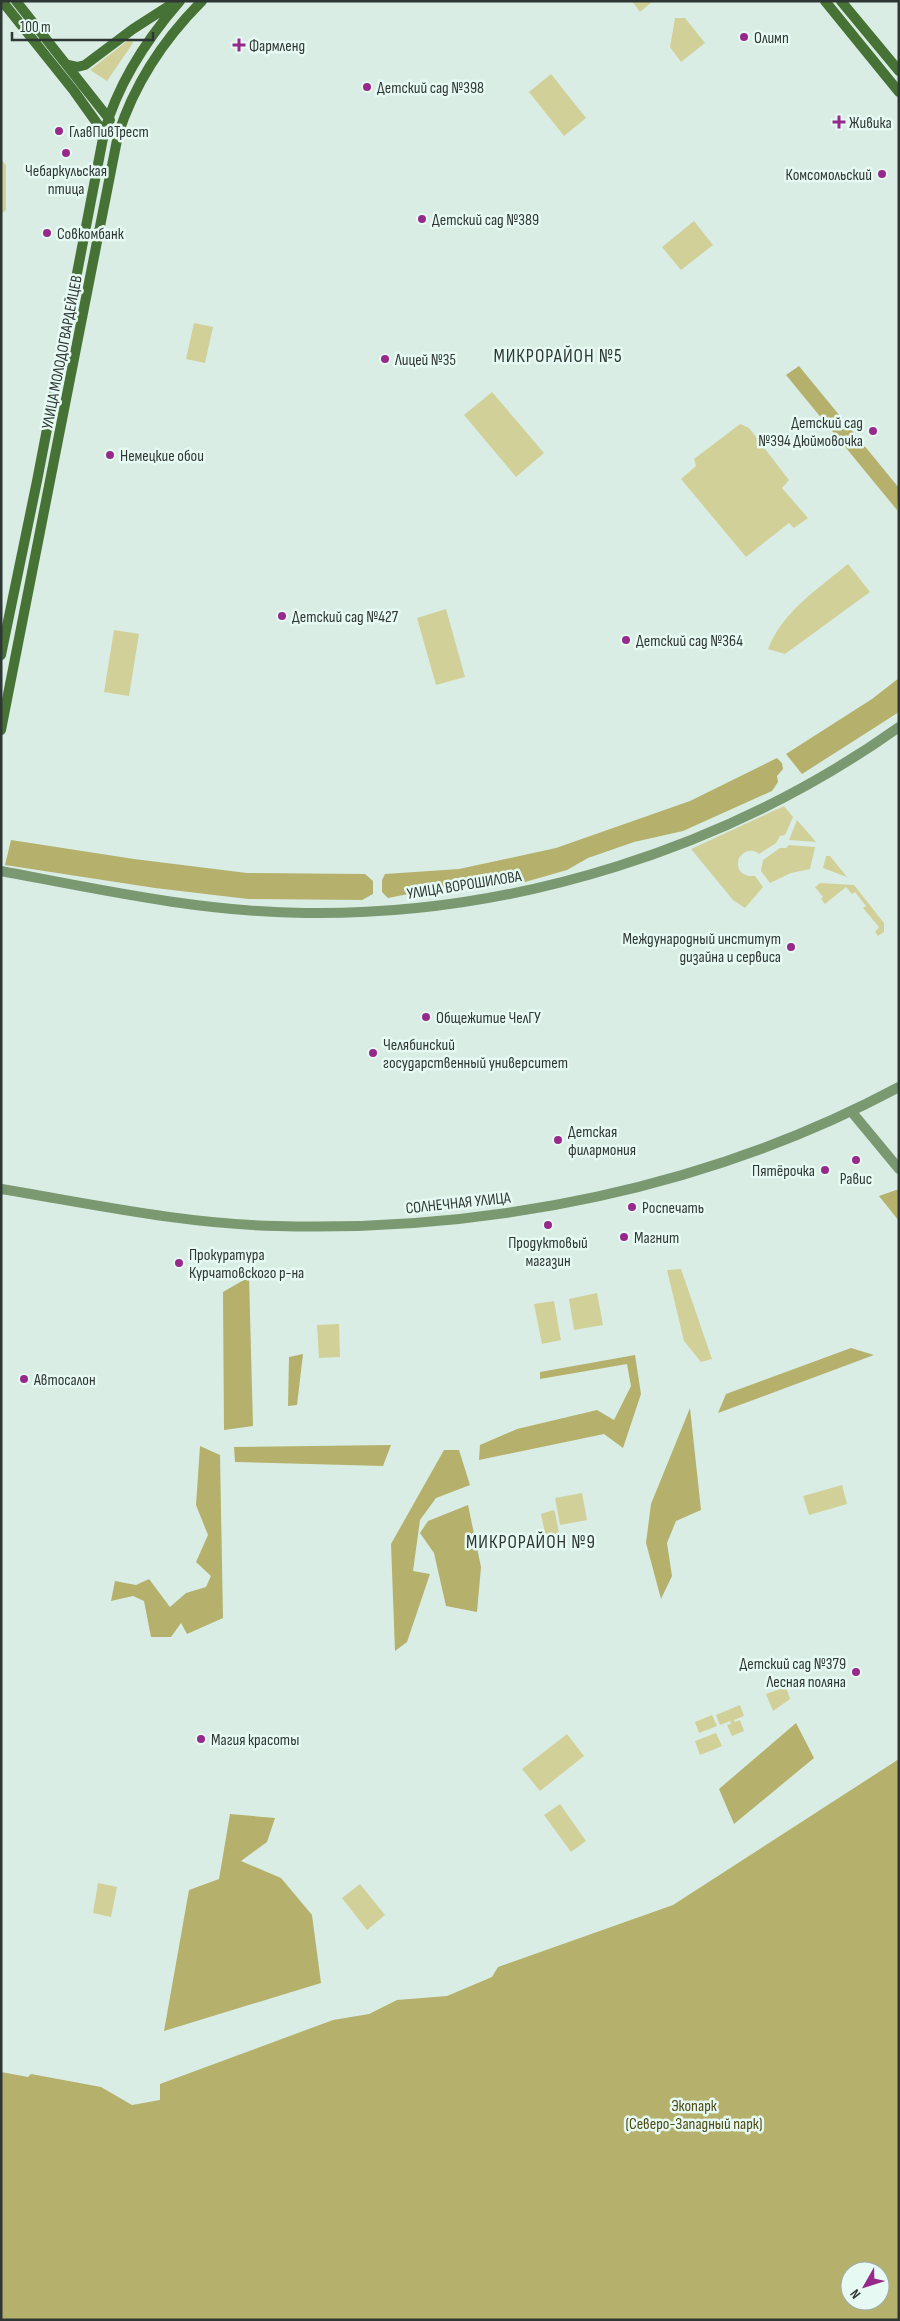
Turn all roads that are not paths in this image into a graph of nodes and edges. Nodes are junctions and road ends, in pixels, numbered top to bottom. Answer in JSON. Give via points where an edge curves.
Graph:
{"nodes":[{"id":1,"x":2,"y":1,"type":"edge"},
{"id":2,"x":16,"y":1,"type":"edge"},
{"id":3,"x":176,"y":1,"type":"edge"},
{"id":4,"x":180,"y":1,"type":"edge"},
{"id":5,"x":202,"y":1,"type":"edge"},
{"id":6,"x":825,"y":1,"type":"edge"},
{"id":7,"x":841,"y":1,"type":"edge"},
{"id":8,"x":880,"y":49,"type":"junction"},
{"id":9,"x":870,"y":57,"type":"junction"},
{"id":10,"x":68,"y":65,"type":"junction"},
{"id":11,"x":899,"y":71,"type":"edge"},
{"id":12,"x":899,"y":92,"type":"edge"},
{"id":13,"x":108,"y":117,"type":"junction"},
{"id":14,"x":104,"y":133,"type":"junction"},
{"id":15,"x":118,"y":136,"type":"junction"},
{"id":16,"x":37,"y":481,"type":"junction"},
{"id":17,"x":50,"y":483,"type":"junction"},
{"id":18,"x":1,"y":656,"type":"edge"},
{"id":19,"x":899,"y":727,"type":"edge"},
{"id":20,"x":1,"y":730,"type":"edge"},
{"id":21,"x":1,"y":871,"type":"edge"},
{"id":22,"x":899,"y":1087,"type":"edge"},
{"id":23,"x":851,"y":1111,"type":"junction"},
{"id":24,"x":899,"y":1170,"type":"edge"},
{"id":25,"x":1,"y":1189,"type":"edge"}],
"edges":[{"from":1,"to":14,"type":"main road"},
{"from":2,"to":10,"type":"main road"},
{"from":3,"to":10,"type":"main road","via":[[85,65]]},
{"from":4,"to":13,"type":"main road","name":"УЛИЦА МОЛОДОГВАРДЕЙЦЕВ","via":[[137,59]]},
{"from":5,"to":15,"type":"main road","name":"УЛИЦА МОЛОДОГВАРДЕЙЦЕВ","via":[[152,64],[125,113]]},
{"from":6,"to":9,"type":"main road"},
{"from":7,"to":8,"type":"main road"},
{"from":8,"to":9,"type":"main road"},
{"from":8,"to":11,"type":"main road"},
{"from":9,"to":12,"type":"main road"},
{"from":10,"to":13,"type":"main road"},
{"from":13,"to":14,"type":"main road","name":"УЛИЦА МОЛОДОГВАРДЕЙЦЕВ"},
{"from":13,"to":15,"type":"main road"},
{"from":14,"to":15,"type":"main road"},
{"from":14,"to":16,"type":"main road","name":"УЛИЦА МОЛОДОГВАРДЕЙЦЕВ"},
{"from":15,"to":17,"type":"main road","name":"УЛИЦА МОЛОДОГВАРДЕЙЦЕВ"},
{"from":16,"to":17,"type":"main road"},
{"from":16,"to":18,"type":"main road","name":"УЛИЦА МОЛОДОГВАРДЕЙЦЕВ"},
{"from":17,"to":20,"type":"main road","name":"УЛИЦА МОЛОДОГВАРДЕЙЦЕВ"},
{"from":19,"to":21,"type":"street","name":"УЛИЦА ВОРОШИЛОВА","via":[[788,795],[692,839],[570,879],[461,902],[363,912],[248,910],[158,901]]},
{"from":22,"to":23,"type":"street","name":"СОЛНЕЧНАЯ УЛИЦА"},
{"from":23,"to":24,"type":"street"},
{"from":23,"to":25,"type":"street","name":"СОЛНЕЧНАЯ УЛИЦА","via":[[756,1150],[656,1183],[455,1221],[275,1226],[161,1216]]}]}
